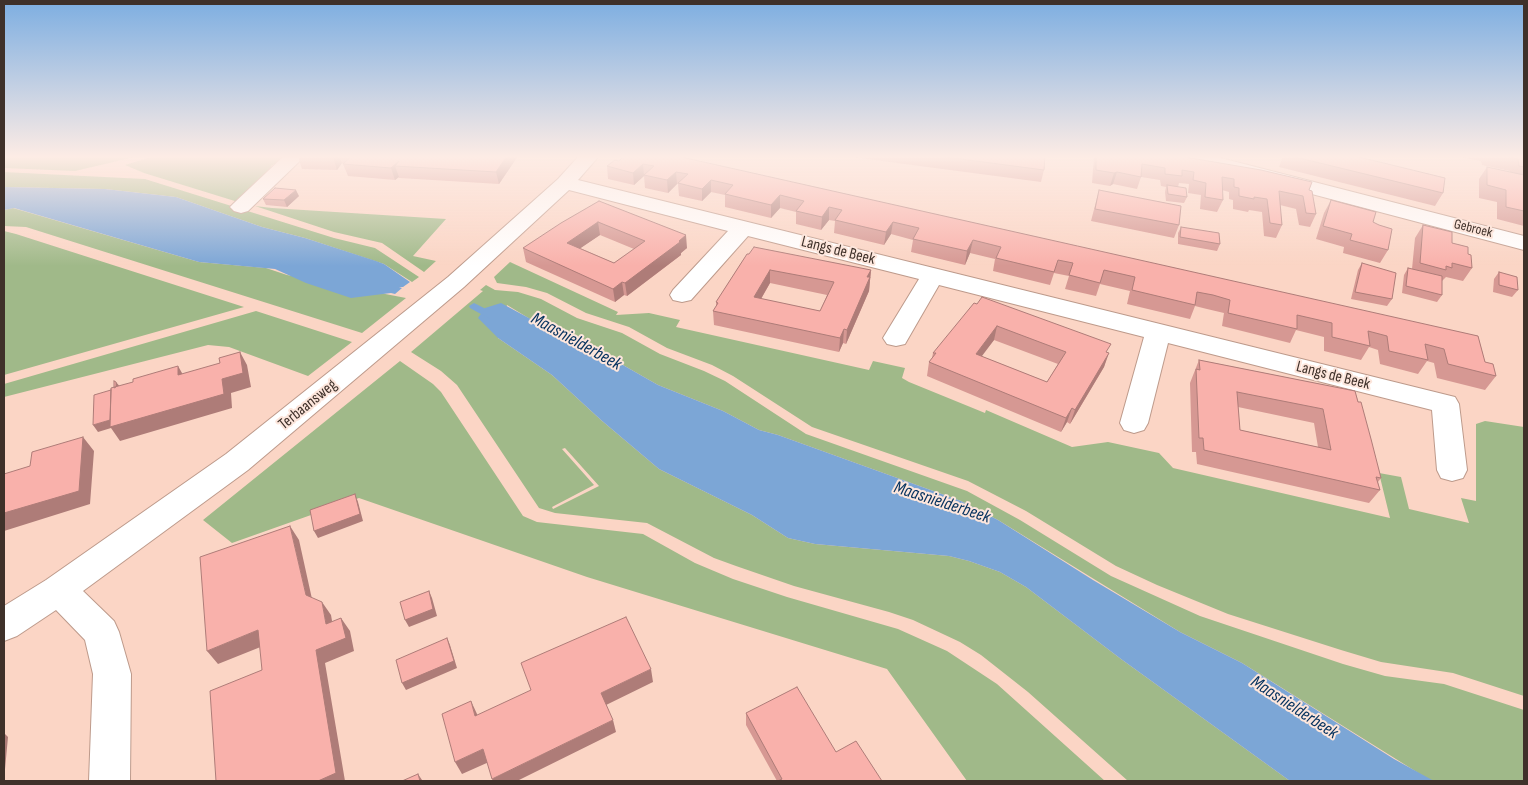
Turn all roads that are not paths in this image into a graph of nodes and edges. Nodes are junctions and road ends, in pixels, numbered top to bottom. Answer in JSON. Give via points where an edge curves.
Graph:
{"nodes":[{"id":1,"x":256,"y":193,"type":"edge"},
{"id":2,"x":554,"y":193,"type":"edge"},
{"id":3,"x":603,"y":193,"type":"edge"},
{"id":4,"x":1332,"y":193,"type":"edge"},
{"id":5,"x":241,"y":207,"type":"dead end"},
{"id":6,"x":743,"y":228,"type":"junction"},
{"id":7,"x":1524,"y":242,"type":"edge"},
{"id":8,"x":933,"y":275,"type":"junction"},
{"id":9,"x":682,"y":295,"type":"dead end"},
{"id":10,"x":1158,"y":332,"type":"junction"},
{"id":11,"x":896,"y":338,"type":"dead end"},
{"id":12,"x":1134,"y":423,"type":"dead end"},
{"id":13,"x":1452,"y":470,"type":"dead end"},
{"id":14,"x":58,"y":590,"type":"junction"},
{"id":15,"x":4,"y":625,"type":"edge"},
{"id":16,"x":108,"y":781,"type":"edge"}],
"edges":[{"from":1,"to":5,"type":"street"},
{"from":2,"to":14,"type":"street","name":"Terbaansweg","via":[[456,282],[252,450]]},
{"from":3,"to":6,"type":"street","name":"Langs de Beek"},
{"from":4,"to":7,"type":"street","name":"Gebroek"},
{"from":6,"to":8,"type":"street","name":"Langs de Beek"},
{"from":6,"to":9,"type":"street"},
{"from":8,"to":10,"type":"street","name":"Langs de Beek"},
{"from":8,"to":11,"type":"street"},
{"from":10,"to":12,"type":"street"},
{"from":10,"to":13,"type":"street","name":"Langs de Beek","via":[[1445,404]]},
{"from":14,"to":15,"type":"street","name":"Terbaansweg"},
{"from":14,"to":16,"type":"street","via":[[101,632],[112,674]]}]}
